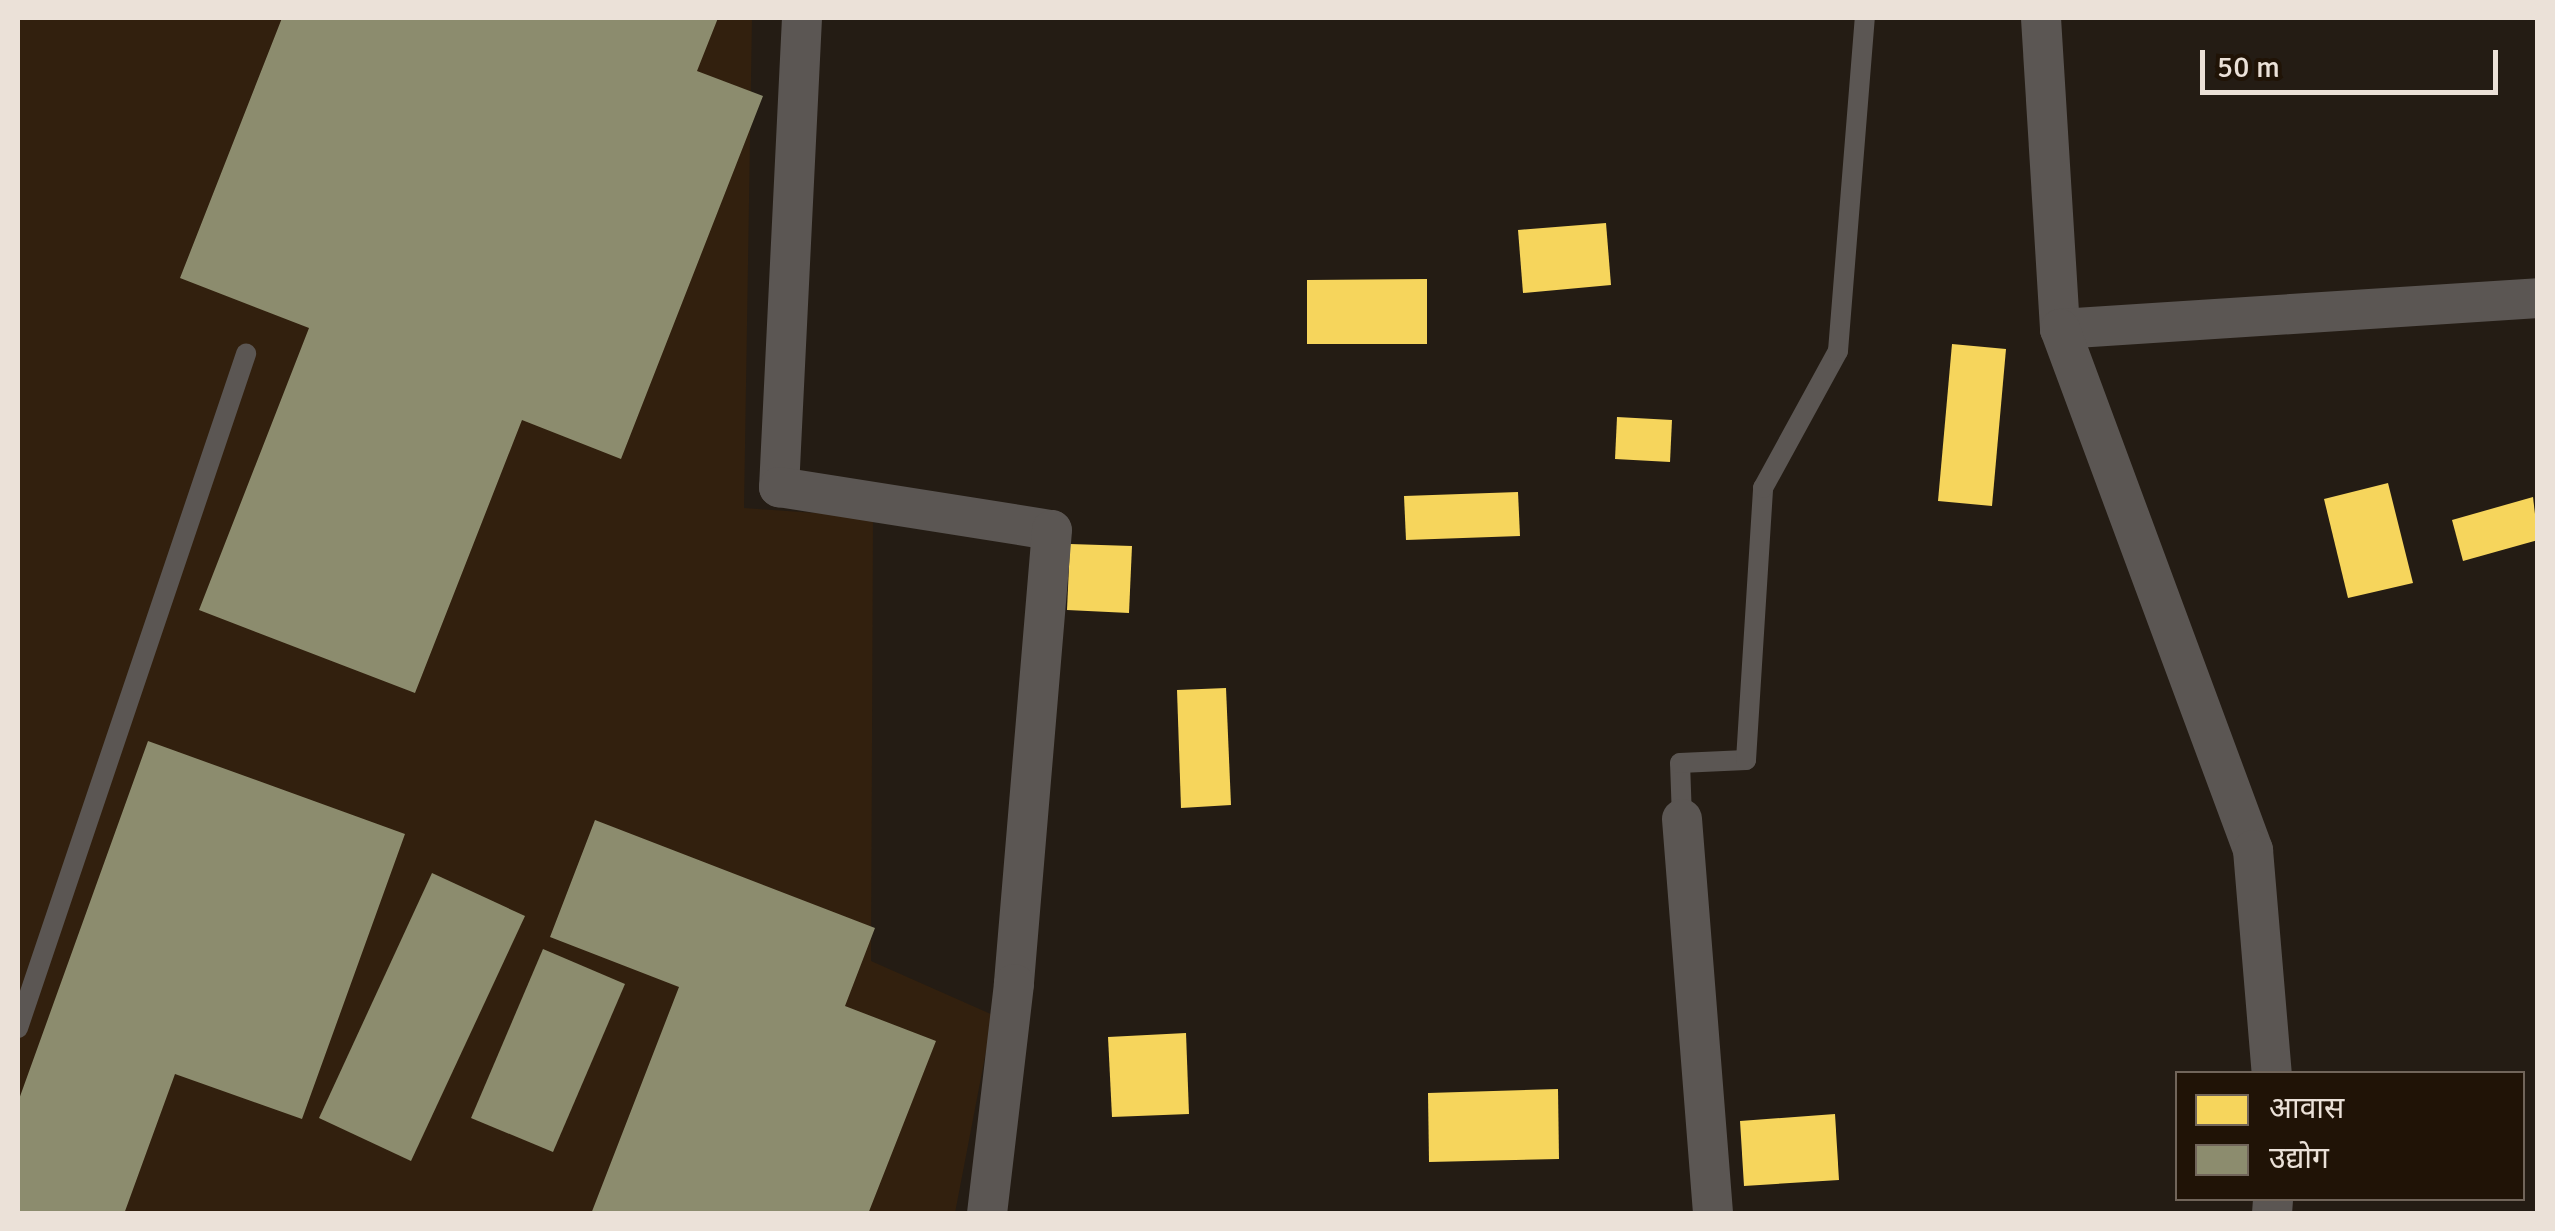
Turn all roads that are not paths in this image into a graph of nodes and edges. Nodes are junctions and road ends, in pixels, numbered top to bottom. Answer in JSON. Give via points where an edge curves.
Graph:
{"nodes":[{"id":1,"x":802,"y":18,"type":"edge"},
{"id":2,"x":1865,"y":18,"type":"edge"},
{"id":3,"x":2041,"y":18,"type":"edge"},
{"id":4,"x":2538,"y":298,"type":"edge"},
{"id":5,"x":2060,"y":329,"type":"junction"},
{"id":6,"x":246,"y":354,"type":"dead end"},
{"id":7,"x":1682,"y":820,"type":"joint"},
{"id":8,"x":18,"y":1028,"type":"edge"},
{"id":9,"x":2272,"y":1071,"type":"edge"},
{"id":10,"x":987,"y":1214,"type":"edge"},
{"id":11,"x":1713,"y":1214,"type":"edge"}],
"edges":[{"from":1,"to":10,"type":"street","via":[[780,487],[1052,530],[1014,984]]},
{"from":2,"to":7,"type":"lane","via":[[1838,352],[1762,488],[1746,760],[1680,764]]},
{"from":3,"to":5,"type":"street"},
{"from":4,"to":5,"type":"street"},
{"from":5,"to":9,"type":"street","via":[[2254,850]]},
{"from":6,"to":8,"type":"lane"},
{"from":7,"to":11,"type":"street"}]}
